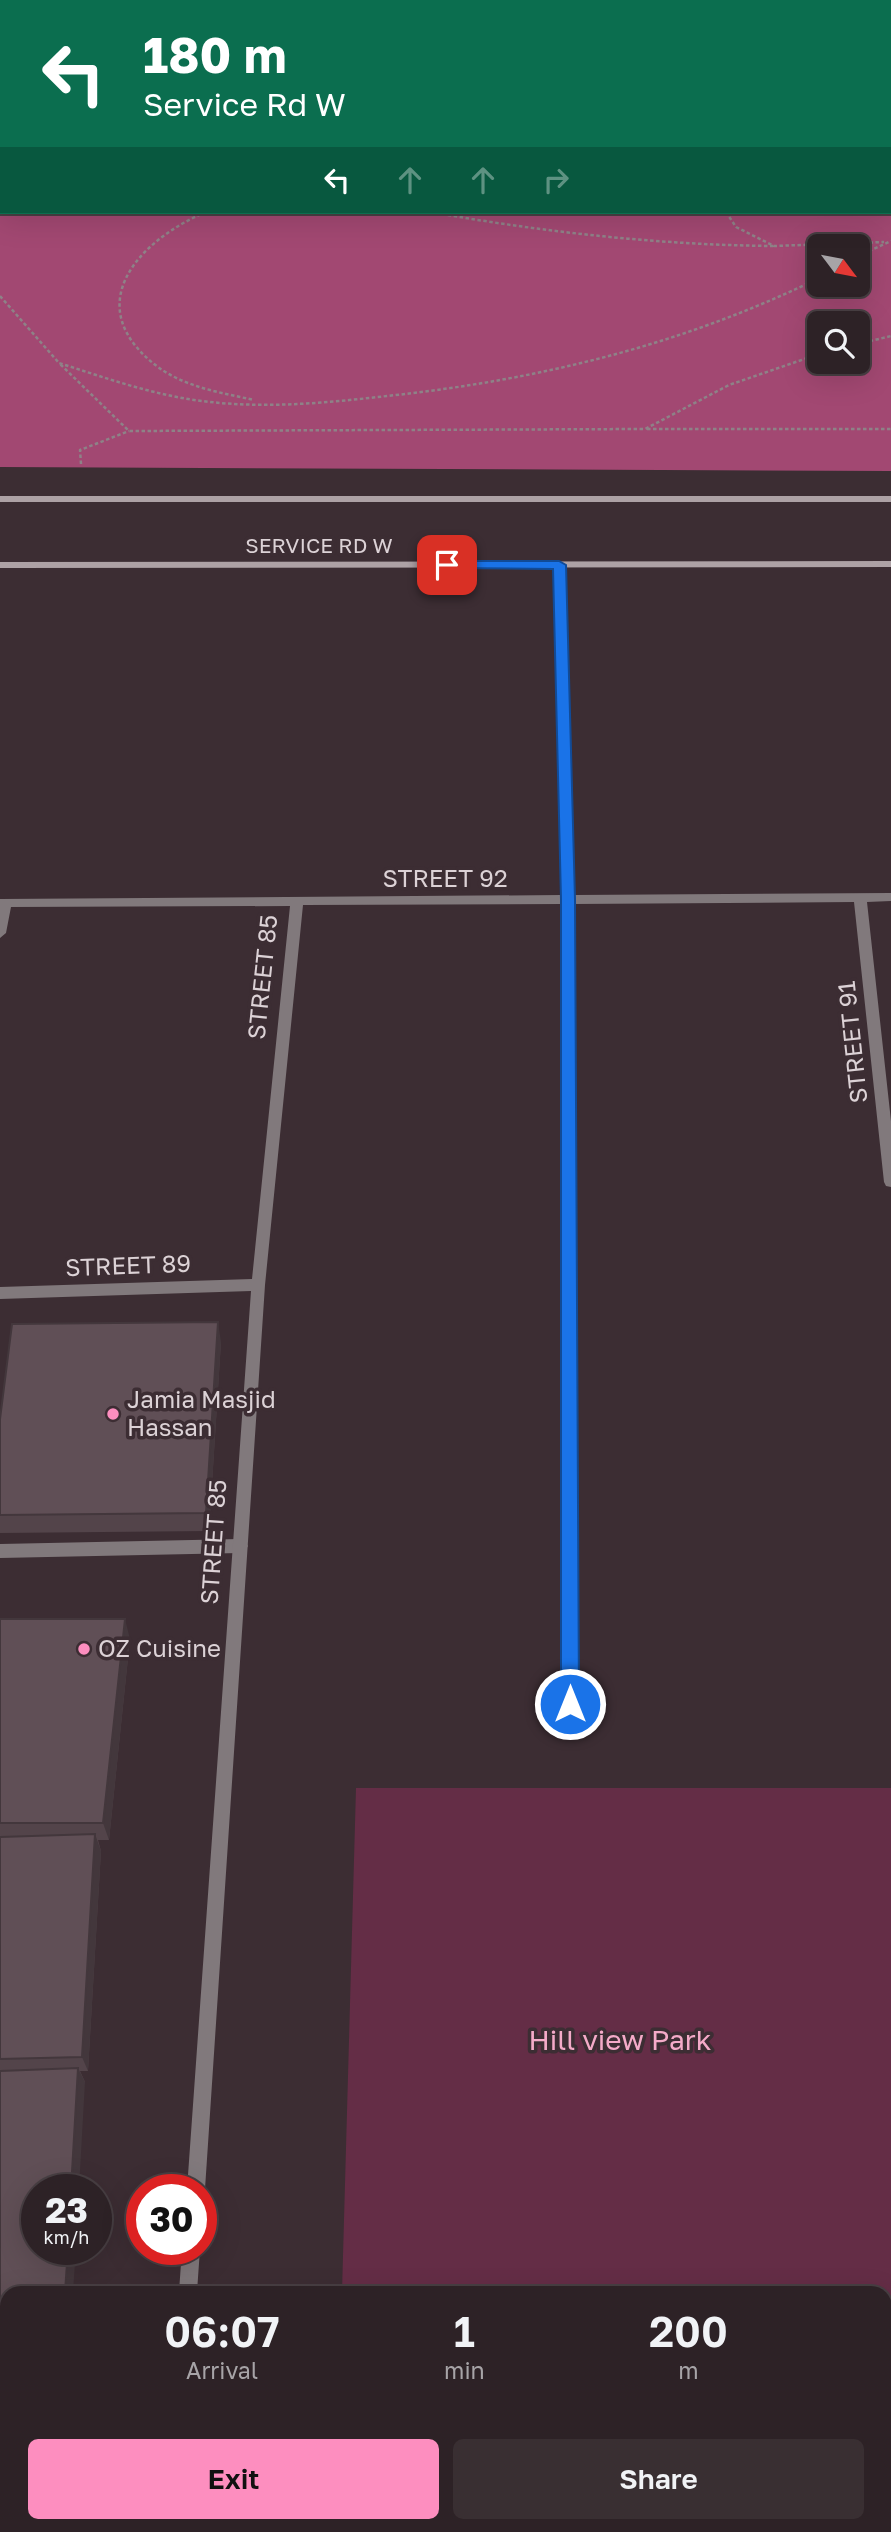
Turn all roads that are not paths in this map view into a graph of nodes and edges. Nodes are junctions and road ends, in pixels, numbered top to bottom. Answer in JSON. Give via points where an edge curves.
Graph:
{"nodes":[{"id":1,"x":0,"y":499,"type":"edge"},
{"id":2,"x":891,"y":499,"type":"edge"},
{"id":3,"x":891,"y":564,"type":"edge"},
{"id":4,"x":0,"y":565,"type":"edge"},
{"id":5,"x":559,"y":565,"type":"junction"},
{"id":6,"x":891,"y":897,"type":"edge"},
{"id":7,"x":860,"y":898,"type":"junction"},
{"id":8,"x":568,"y":899,"type":"junction"},
{"id":9,"x":297,"y":900,"type":"junction"},
{"id":10,"x":3,"y":903,"type":"edge"},
{"id":11,"x":0,"y":933,"type":"edge"},
{"id":12,"x":891,"y":1182,"type":"edge"},
{"id":13,"x":258,"y":1285,"type":"junction"},
{"id":14,"x":0,"y":1293,"type":"edge"},
{"id":15,"x":240,"y":1546,"type":"junction"},
{"id":16,"x":0,"y":1551,"type":"edge"},
{"id":17,"x":570,"y":1704,"type":"dead end"},
{"id":18,"x":196,"y":2174,"type":"edge"},
{"id":19,"x":190,"y":2265,"type":"edge"},
{"id":20,"x":188,"y":2286,"type":"edge"}],
"edges":[{"from":1,"to":2,"type":"main road","name":"SERVICE RD W"},
{"from":3,"to":5,"type":"main road","name":"SERVICE RD W"},
{"from":4,"to":5,"type":"main road","name":"SERVICE RD W"},
{"from":5,"to":8,"type":"street"},
{"from":6,"to":7,"type":"street","name":"STREET 92"},
{"from":7,"to":8,"type":"street","name":"STREET 92"},
{"from":7,"to":12,"type":"street","name":"STREET 91"},
{"from":8,"to":9,"type":"street","name":"STREET 92"},
{"from":8,"to":17,"type":"street"},
{"from":9,"to":10,"type":"street","name":"STREET 92"},
{"from":9,"to":13,"type":"street","name":"STREET 85"},
{"from":10,"to":11,"type":"street"},
{"from":13,"to":14,"type":"street","name":"STREET 89"},
{"from":13,"to":15,"type":"street","name":"STREET 85"},
{"from":15,"to":16,"type":"street"},
{"from":15,"to":18,"type":"street","name":"STREET 85"},
{"from":19,"to":20,"type":"street"}]}
